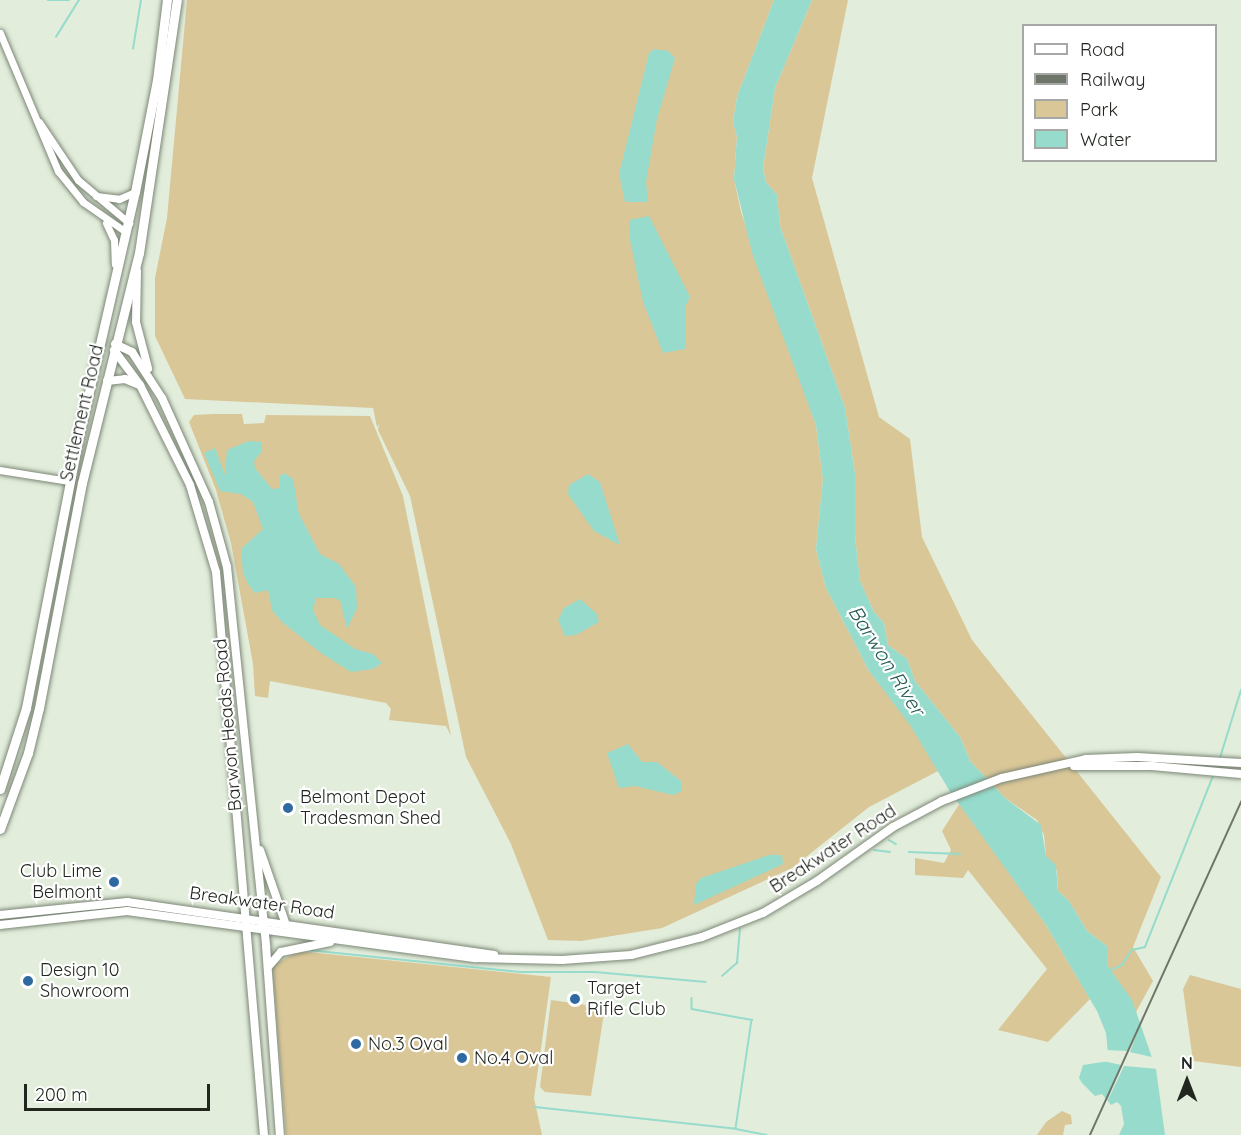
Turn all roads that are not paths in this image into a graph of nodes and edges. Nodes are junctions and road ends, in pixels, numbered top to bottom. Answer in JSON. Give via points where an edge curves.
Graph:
{"nodes":[{"id":1,"x":167,"y":0,"type":"edge"},
{"id":2,"x":177,"y":0,"type":"edge"},
{"id":3,"x":0,"y":33,"type":"edge"},
{"id":4,"x":32,"y":109,"type":"junction"},
{"id":5,"x":67,"y":167,"type":"junction"},
{"id":6,"x":58,"y":171,"type":"junction"},
{"id":7,"x":135,"y":192,"type":"junction"},
{"id":8,"x":91,"y":194,"type":"junction"},
{"id":9,"x":104,"y":219,"type":"junction"},
{"id":10,"x":128,"y":227,"type":"junction"},
{"id":11,"x":141,"y":234,"type":"junction"},
{"id":12,"x":138,"y":253,"type":"junction"},
{"id":13,"x":114,"y":284,"type":"junction"},
{"id":14,"x":103,"y":340,"type":"junction"},
{"id":15,"x":115,"y":347,"type":"junction"},
{"id":16,"x":106,"y":381,"type":"junction"},
{"id":17,"x":140,"y":385,"type":"junction"},
{"id":18,"x":156,"y":386,"type":"junction"},
{"id":19,"x":168,"y":410,"type":"junction"},
{"id":20,"x":164,"y":431,"type":"junction"},
{"id":21,"x":0,"y":470,"type":"edge"},
{"id":22,"x":69,"y":481,"type":"junction"},
{"id":23,"x":82,"y":483,"type":"junction"},
{"id":24,"x":31,"y":681,"type":"junction"},
{"id":25,"x":45,"y":684,"type":"junction"},
{"id":26,"x":241,"y":701,"type":"junction"},
{"id":27,"x":230,"y":721,"type":"junction"},
{"id":28,"x":1241,"y":763,"type":"edge"},
{"id":29,"x":1022,"y":773,"type":"junction"},
{"id":30,"x":1241,"y":774,"type":"edge"},
{"id":31,"x":0,"y":789,"type":"edge"},
{"id":32,"x":0,"y":829,"type":"edge"},
{"id":33,"x":255,"y":836,"type":"junction"},
{"id":34,"x":52,"y":914,"type":"junction"},
{"id":35,"x":0,"y":915,"type":"edge"},
{"id":36,"x":245,"y":918,"type":"junction"},
{"id":37,"x":262,"y":920,"type":"junction"},
{"id":38,"x":285,"y":922,"type":"junction"},
{"id":39,"x":0,"y":925,"type":"edge"},
{"id":40,"x":246,"y":928,"type":"junction"},
{"id":41,"x":264,"y":930,"type":"junction"},
{"id":42,"x":340,"y":940,"type":"junction"},
{"id":43,"x":518,"y":959,"type":"junction"},
{"id":44,"x":268,"y":968,"type":"junction"},
{"id":45,"x":264,"y":1135,"type":"edge"},
{"id":46,"x":280,"y":1135,"type":"edge"}],
"edges":[{"from":1,"to":7,"type":"highway","name":"Settlement Road","via":[[158,80]]},
{"from":2,"to":11,"type":"highway","name":"Settlement Road"},
{"from":3,"to":4,"type":"street"},
{"from":4,"to":5,"type":"street"},
{"from":4,"to":6,"type":"street"},
{"from":5,"to":6,"type":"street"},
{"from":5,"to":8,"type":"street"},
{"from":6,"to":9,"type":"street","via":[[77,196]]},
{"from":7,"to":8,"type":"street","via":[[119,199]]},
{"from":7,"to":10,"type":"highway","name":"Settlement Road"},
{"from":8,"to":10,"type":"street"},
{"from":9,"to":10,"type":"street"},
{"from":9,"to":13,"type":"street","via":[[115,247]]},
{"from":10,"to":11,"type":"highway"},
{"from":10,"to":13,"type":"highway","name":"Settlement Road"},
{"from":11,"to":12,"type":"highway","name":"Settlement Road"},
{"from":12,"to":15,"type":"highway","name":"Settlement Road"},
{"from":12,"to":18,"type":"main road","via":[[137,327]]},
{"from":13,"to":14,"type":"highway","name":"Settlement Road"},
{"from":14,"to":15,"type":"highway"},
{"from":14,"to":22,"type":"highway","name":"Settlement Road"},
{"from":15,"to":16,"type":"highway","name":"Settlement Road"},
{"from":15,"to":17,"type":"main road","name":"Barwon Heads Road"},
{"from":15,"to":18,"type":"main road","name":"Barwon Heads Road","via":[[130,351]]},
{"from":16,"to":17,"type":"main road","via":[[123,378]]},
{"from":16,"to":23,"type":"highway","name":"Settlement Road"},
{"from":17,"to":20,"type":"main road","name":"Barwon Heads Road"},
{"from":18,"to":19,"type":"main road","name":"Barwon Heads Road"},
{"from":19,"to":20,"type":"main road"},
{"from":19,"to":26,"type":"main road","name":"Barwon Heads Road","via":[[209,502],[227,567]]},
{"from":20,"to":27,"type":"main road","name":"Barwon Heads Road","via":[[190,485],[211,547],[221,606]]},
{"from":21,"to":22,"type":"street"},
{"from":22,"to":23,"type":"highway"},
{"from":22,"to":24,"type":"highway","name":"Settlement Road"},
{"from":23,"to":25,"type":"highway","name":"Settlement Road"},
{"from":24,"to":25,"type":"highway"},
{"from":24,"to":31,"type":"highway","name":"Settlement Road"},
{"from":25,"to":32,"type":"highway","name":"Settlement Road","via":[[28,753]]},
{"from":26,"to":27,"type":"main road"},
{"from":26,"to":33,"type":"main road","name":"Barwon Heads Road"},
{"from":27,"to":36,"type":"main road","name":"Barwon Heads Road"},
{"from":28,"to":29,"type":"main road","name":"Breakwater Road","via":[[1110,758],[1065,762]]},
{"from":29,"to":30,"type":"main road","name":"Breakwater Road","via":[[1125,765]]},
{"from":29,"to":43,"type":"main road","name":"Breakwater Road","via":[[973,788],[923,810],[799,893],[723,930],[631,955]]},
{"from":33,"to":37,"type":"main road","name":"Barwon Heads Road"},
{"from":33,"to":38,"type":"main road"},
{"from":34,"to":35,"type":"main road","name":"Breakwater Road"},
{"from":34,"to":36,"type":"main road","name":"Breakwater Road","via":[[123,902]]},
{"from":34,"to":39,"type":"main road","name":"Breakwater Road"},
{"from":34,"to":40,"type":"main road","name":"Breakwater Road","via":[[127,911]]},
{"from":36,"to":37,"type":"main road","name":"Breakwater Road"},
{"from":36,"to":40,"type":"main road","name":"Barwon Heads Road"},
{"from":37,"to":38,"type":"main road","name":"Breakwater Road"},
{"from":37,"to":41,"type":"main road","name":"Barwon Heads Road"},
{"from":38,"to":43,"type":"main road","name":"Breakwater Road"},
{"from":40,"to":41,"type":"main road","name":"Breakwater Road"},
{"from":40,"to":45,"type":"main road","name":"Barwon Heads Road"},
{"from":41,"to":42,"type":"main road","name":"Breakwater Road"},
{"from":41,"to":44,"type":"main road","name":"Barwon Heads Road"},
{"from":42,"to":43,"type":"main road","name":"Breakwater Road","via":[[466,957]]},
{"from":42,"to":44,"type":"main road","via":[[281,952],[271,959]]},
{"from":44,"to":46,"type":"main road","name":"Barwon Heads Road"}]}
